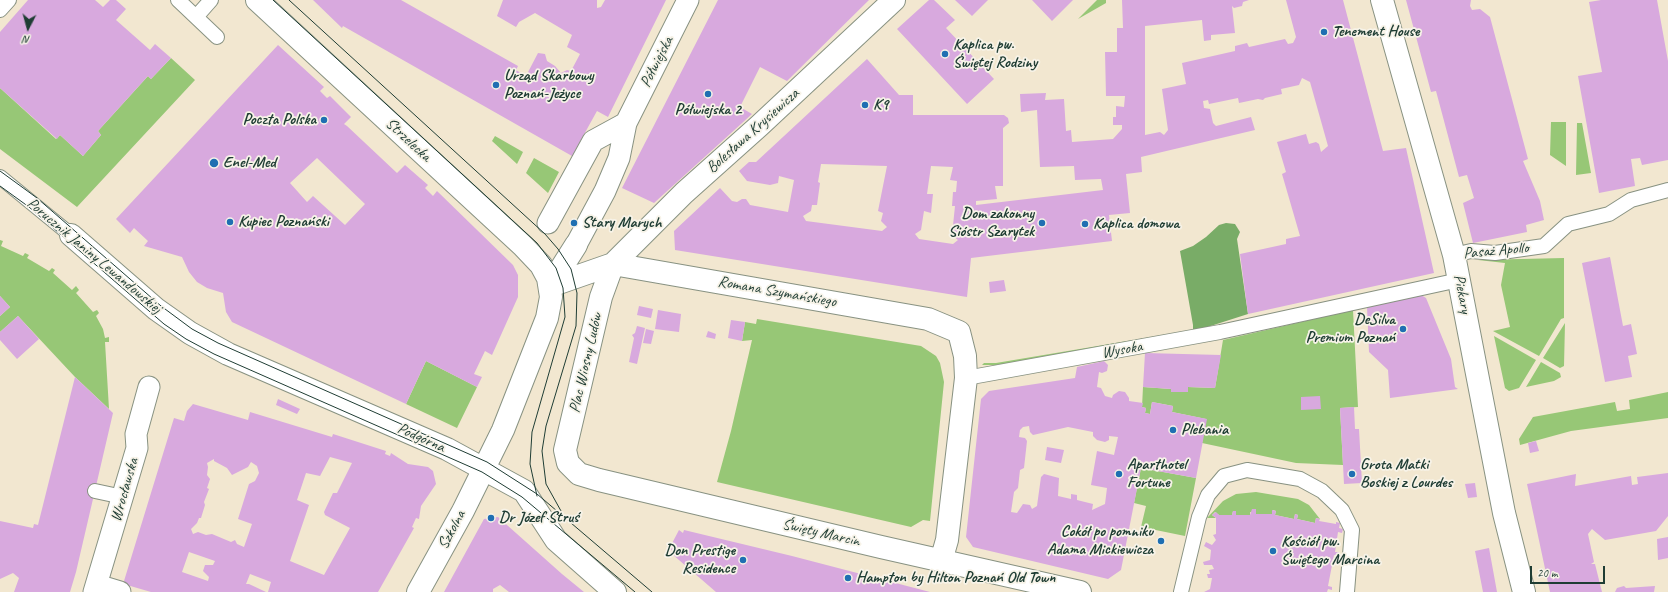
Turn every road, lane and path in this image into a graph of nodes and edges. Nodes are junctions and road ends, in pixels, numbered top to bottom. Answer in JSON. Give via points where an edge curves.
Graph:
{"nodes":[{"id":1,"x":9,"y":0,"type":"edge"},
{"id":2,"x":178,"y":0,"type":"edge"},
{"id":3,"x":212,"y":0,"type":"edge"},
{"id":4,"x":257,"y":0,"type":"edge"},
{"id":5,"x":688,"y":0,"type":"edge"},
{"id":6,"x":894,"y":0,"type":"edge"},
{"id":7,"x":1382,"y":0,"type":"edge"},
{"id":8,"x":0,"y":10,"type":"edge"},
{"id":9,"x":196,"y":17,"type":"junction"},
{"id":10,"x":217,"y":37,"type":"dead end"},
{"id":11,"x":626,"y":124,"type":"junction"},
{"id":12,"x":0,"y":177,"type":"edge"},
{"id":13,"x":1668,"y":190,"type":"edge"},
{"id":14,"x":548,"y":223,"type":"dead end"},
{"id":15,"x":71,"y":235,"type":"joint"},
{"id":16,"x":576,"y":245,"type":"joint"},
{"id":17,"x":1454,"y":255,"type":"junction"},
{"id":18,"x":613,"y":264,"type":"junction"},
{"id":19,"x":1459,"y":280,"type":"junction"},
{"id":20,"x":550,"y":286,"type":"junction"},
{"id":21,"x":190,"y":333,"type":"joint"},
{"id":22,"x":966,"y":378,"type":"junction"},
{"id":23,"x":149,"y":387,"type":"dead end"},
{"id":24,"x":568,"y":463,"type":"joint"},
{"id":25,"x":484,"y":468,"type":"junction"},
{"id":26,"x":95,"y":491,"type":"dead end"},
{"id":27,"x":123,"y":497,"type":"junction"},
{"id":28,"x":941,"y":561,"type":"junction"},
{"id":29,"x":96,"y":588,"type":"edge"},
{"id":30,"x":120,"y":592,"type":"edge"},
{"id":31,"x":418,"y":592,"type":"edge"},
{"id":32,"x":615,"y":592,"type":"edge"},
{"id":33,"x":1080,"y":592,"type":"edge"},
{"id":34,"x":1181,"y":592,"type":"edge"},
{"id":35,"x":1347,"y":592,"type":"edge"},
{"id":36,"x":1524,"y":592,"type":"edge"}],
"edges":[{"from":1,"to":8,"type":"lane"},
{"from":2,"to":9,"type":"lane"},
{"from":3,"to":9,"type":"lane"},
{"from":4,"to":20,"type":"street","name":"Strzelecka","via":[[523,246],[541,265]]},
{"from":5,"to":11,"type":"street","name":"Półwiejska"},
{"from":6,"to":18,"type":"street","name":"Bolesława Krysiewicza","via":[[684,193]]},
{"from":7,"to":17,"type":"street","name":"Piekary"},
{"from":9,"to":10,"type":"lane"},
{"from":11,"to":14,"type":"street","via":[[594,141]]},
{"from":11,"to":16,"type":"street","name":"Półwiejska","via":[[619,158]]},
{"from":12,"to":15,"type":"lane","name":"Porucznik Janiny Lewandowskiej"},
{"from":13,"to":17,"type":"lane","name":"Pasaż Apollo","via":[[1631,200],[1610,214],[1568,224],[1544,246],[1495,253],[1471,251]]},
{"from":15,"to":21,"type":"street","name":"Porucznik Janiny Lewandowskiej","via":[[156,309]]},
{"from":16,"to":20,"type":"street"},
{"from":17,"to":19,"type":"street","name":"Piekary"},
{"from":18,"to":20,"type":"street","name":"Romana Szymańskiego"},
{"from":18,"to":22,"type":"street","name":"Romana Szymańskiego","via":[[928,319],[959,332],[965,356]]},
{"from":18,"to":24,"type":"street","name":"Plac Wiosny Ludów","via":[[601,297],[565,450]]},
{"from":19,"to":22,"type":"lane","name":"Wysoka","via":[[1220,332]]},
{"from":19,"to":36,"type":"street","name":"Piekary","via":[[1504,513]]},
{"from":20,"to":25,"type":"street","via":[[551,302],[547,318],[503,430]]},
{"from":21,"to":25,"type":"street","name":"Podgórna","via":[[228,354],[447,449]]},
{"from":22,"to":28,"type":"street","via":[[946,540]]},
{"from":23,"to":27,"type":"street","name":"Wrocławska","via":[[136,434],[137,448]]},
{"from":24,"to":28,"type":"street","name":"Święty Marcin","via":[[578,474],[599,480]]},
{"from":25,"to":31,"type":"street","name":"Szkolna"},
{"from":25,"to":32,"type":"street","name":"Podgórna","via":[[524,491],[556,540]]},
{"from":26,"to":27,"type":"lane"},
{"from":27,"to":29,"type":"street","name":"Wrocławska"},
{"from":28,"to":33,"type":"street","name":"Święty Marcin"},
{"from":29,"to":30,"type":"street"},
{"from":34,"to":35,"type":"lane","via":[[1199,517],[1208,495],[1224,476],[1247,470],[1300,479],[1322,491],[1342,510],[1352,530]]}]}
